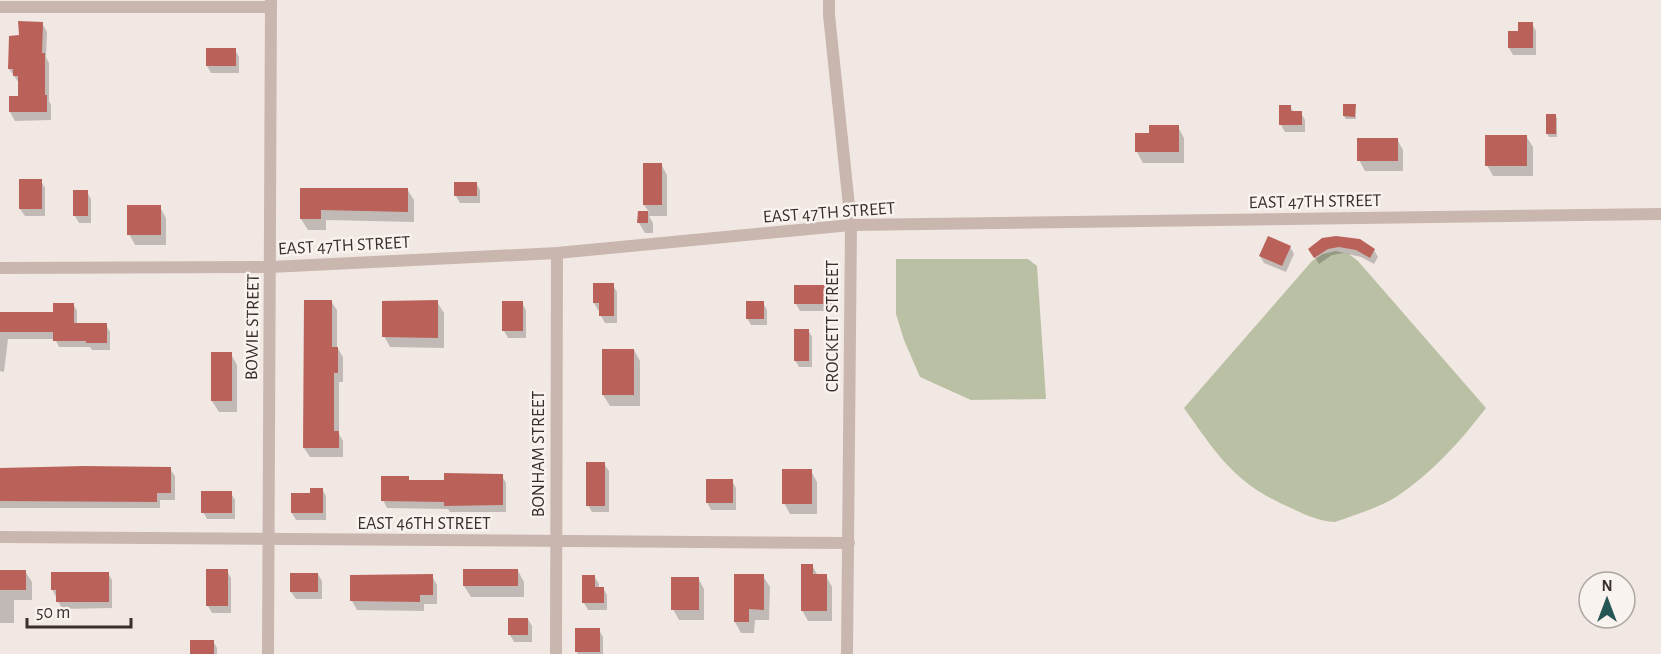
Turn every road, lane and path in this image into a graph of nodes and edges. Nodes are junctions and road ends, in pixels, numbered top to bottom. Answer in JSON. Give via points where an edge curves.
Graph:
{"nodes":[{"id":1,"x":829,"y":0,"type":"edge"},
{"id":2,"x":271,"y":4,"type":"edge"},
{"id":3,"x":0,"y":7,"type":"edge"},
{"id":4,"x":1661,"y":214,"type":"edge"},
{"id":5,"x":851,"y":225,"type":"junction"},
{"id":6,"x":557,"y":253,"type":"junction"},
{"id":7,"x":271,"y":267,"type":"junction"},
{"id":8,"x":0,"y":268,"type":"edge"},
{"id":9,"x":0,"y":537,"type":"edge"},
{"id":10,"x":268,"y":540,"type":"junction"},
{"id":11,"x":556,"y":541,"type":"junction"},
{"id":12,"x":849,"y":543,"type":"junction"},
{"id":13,"x":268,"y":654,"type":"edge"},
{"id":14,"x":556,"y":654,"type":"edge"},
{"id":15,"x":848,"y":654,"type":"edge"}],
"edges":[{"from":1,"to":5,"type":"street","name":"CROCKETT STREET"},
{"from":2,"to":3,"type":"street"},
{"from":2,"to":7,"type":"street","name":"BOWIE STREET"},
{"from":4,"to":5,"type":"street","name":"EAST 47TH STREET"},
{"from":5,"to":6,"type":"street","name":"EAST 47TH STREET"},
{"from":5,"to":12,"type":"street","name":"CROCKETT STREET"},
{"from":6,"to":7,"type":"street","name":"EAST 47TH STREET"},
{"from":6,"to":11,"type":"street","name":"BONHAM STREET"},
{"from":7,"to":8,"type":"street","name":"EAST 47TH STREET"},
{"from":7,"to":10,"type":"street","name":"BOWIE STREET"},
{"from":9,"to":10,"type":"street","name":"EAST 46TH STREET"},
{"from":10,"to":11,"type":"street","name":"EAST 46TH STREET"},
{"from":10,"to":13,"type":"street","name":"BOWIE STREET"},
{"from":11,"to":12,"type":"street","name":"EAST 46TH STREET"},
{"from":11,"to":14,"type":"street","name":"BONHAM STREET"},
{"from":12,"to":15,"type":"street","name":"CROCKETT STREET"}]}
